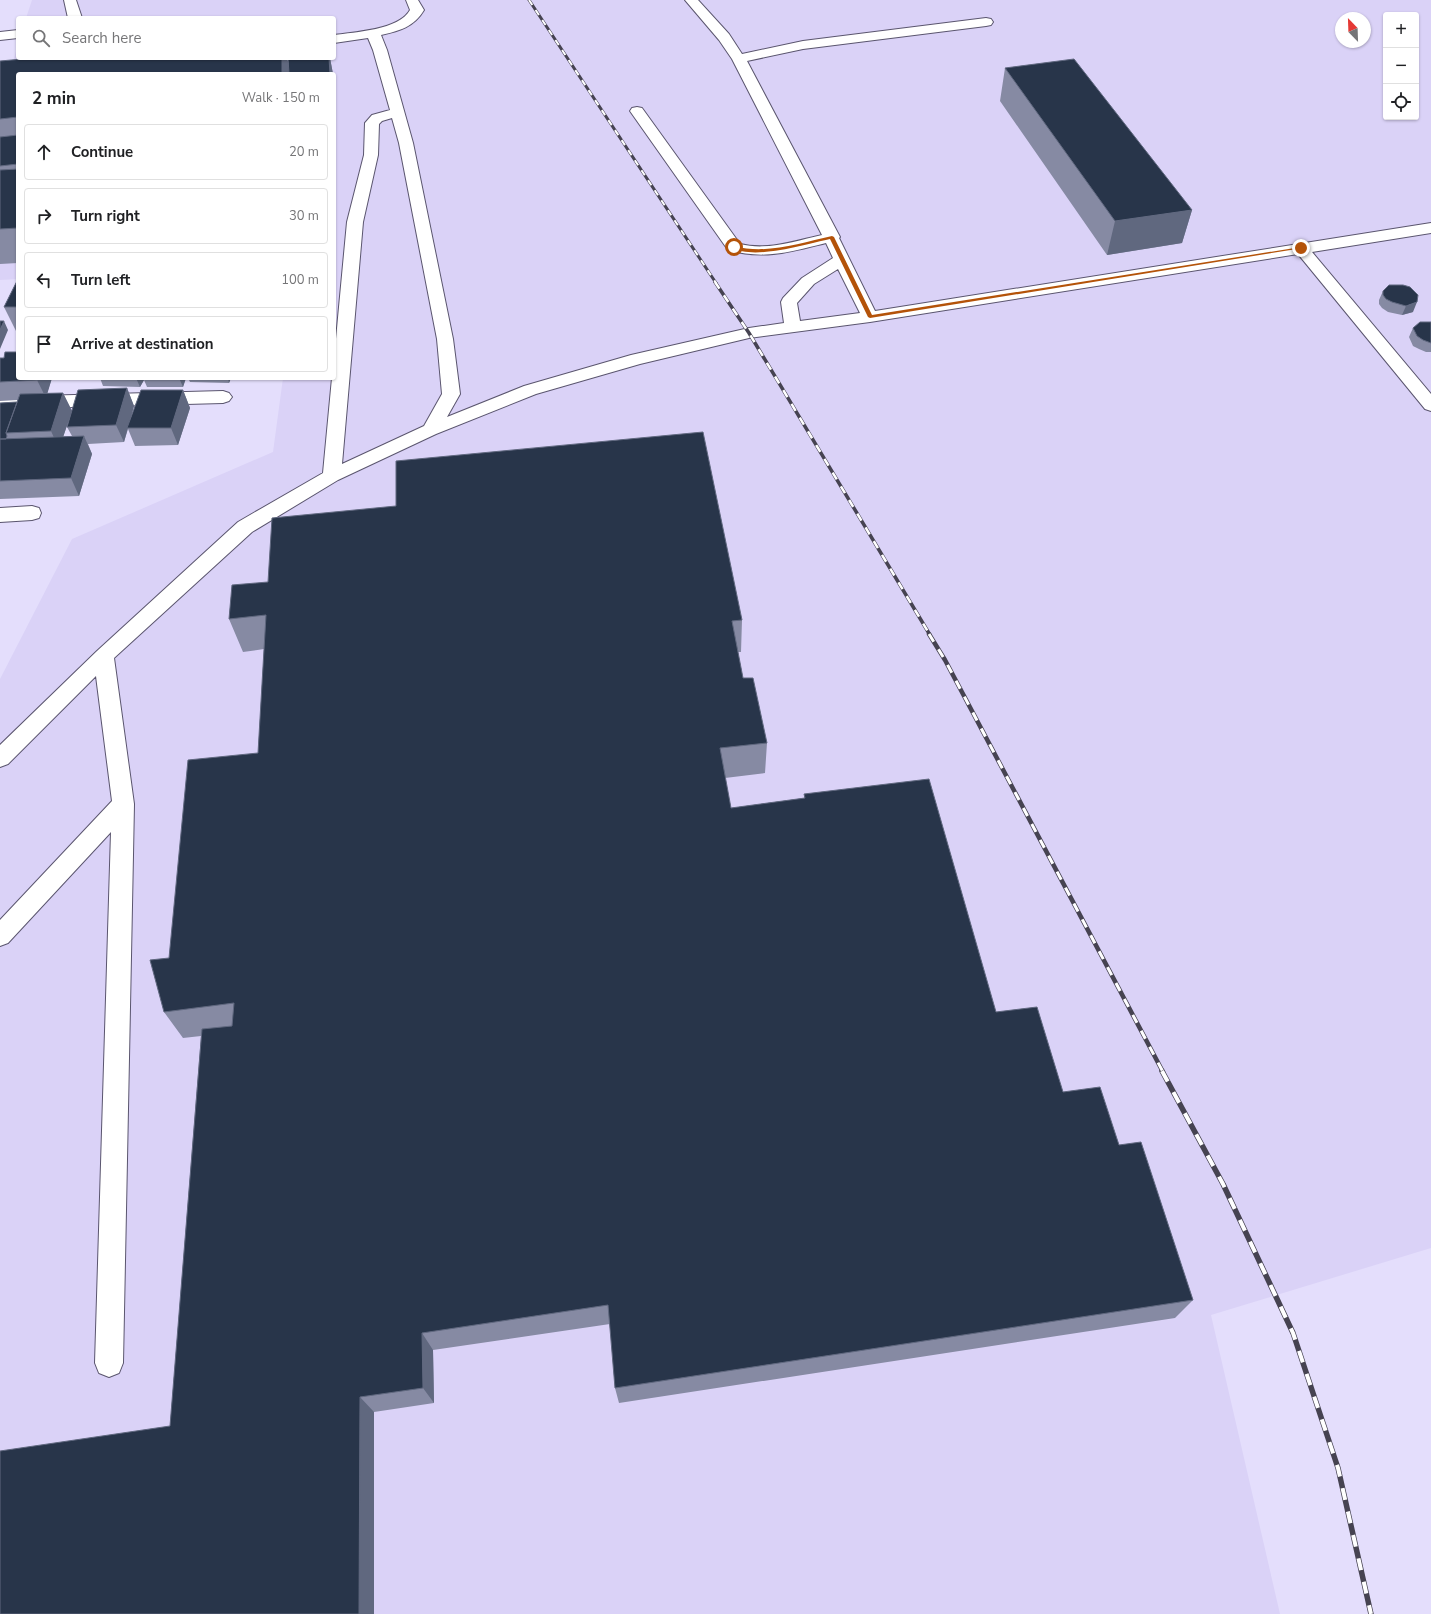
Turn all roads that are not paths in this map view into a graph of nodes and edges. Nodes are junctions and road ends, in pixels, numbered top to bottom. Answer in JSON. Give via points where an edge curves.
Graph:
{"nodes":[{"id":1,"x":70,"y":0,"type":"edge"},
{"id":2,"x":412,"y":0,"type":"edge"},
{"id":3,"x":691,"y":0,"type":"edge"},
{"id":4,"x":74,"y":16,"type":"edge"},
{"id":5,"x":986,"y":22,"type":"dead end"},
{"id":6,"x":373,"y":33,"type":"junction"},
{"id":7,"x":16,"y":34,"type":"edge"},
{"id":8,"x":0,"y":36,"type":"edge"},
{"id":9,"x":336,"y":39,"type":"edge"},
{"id":10,"x":739,"y":58,"type":"junction"},
{"id":11,"x":637,"y":111,"type":"dead end"},
{"id":12,"x":397,"y":112,"type":"junction"},
{"id":13,"x":1431,"y":228,"type":"edge"},
{"id":14,"x":832,"y":237,"type":"junction"},
{"id":15,"x":1301,"y":248,"type":"junction"},
{"id":16,"x":842,"y":259,"type":"junction"},
{"id":17,"x":870,"y":317,"type":"junction"},
{"id":18,"x":793,"y":326,"type":"junction"},
{"id":19,"x":223,"y":397,"type":"dead end"},
{"id":20,"x":0,"y":403,"type":"edge"},
{"id":21,"x":1431,"y":405,"type":"edge"},
{"id":22,"x":430,"y":430,"type":"junction"},
{"id":23,"x":332,"y":476,"type":"junction"},
{"id":24,"x":32,"y":513,"type":"dead end"},
{"id":25,"x":0,"y":515,"type":"edge"},
{"id":26,"x":104,"y":656,"type":"junction"},
{"id":27,"x":0,"y":758,"type":"edge"},
{"id":28,"x":123,"y":804,"type":"junction"},
{"id":29,"x":0,"y":936,"type":"edge"},
{"id":30,"x":109,"y":1364,"type":"dead end"}],
"edges":[{"from":1,"to":4,"type":"street"},
{"from":2,"to":6,"type":"street","via":[[417,10],[408,21]]},
{"from":3,"to":10,"type":"street"},
{"from":5,"to":10,"type":"street","via":[[803,45]]},
{"from":6,"to":9,"type":"street"},
{"from":6,"to":12,"type":"street"},
{"from":7,"to":8,"type":"street"},
{"from":10,"to":14,"type":"street"},
{"from":11,"to":14,"type":"street","via":[[734,247],[744,251],[771,250]]},
{"from":12,"to":22,"type":"street","via":[[445,339],[451,394]]},
{"from":12,"to":23,"type":"street","via":[[377,118],[372,123],[371,155],[356,222]]},
{"from":13,"to":15,"type":"street"},
{"from":14,"to":16,"type":"street"},
{"from":15,"to":17,"type":"street"},
{"from":15,"to":21,"type":"street"},
{"from":16,"to":17,"type":"street"},
{"from":16,"to":18,"type":"street","via":[[808,280],[789,302]]},
{"from":17,"to":18,"type":"street"},
{"from":18,"to":22,"type":"street","via":[[749,333],[630,361],[530,390]]},
{"from":19,"to":20,"type":"street"},
{"from":22,"to":23,"type":"street"},
{"from":23,"to":26,"type":"street","via":[[245,527]]},
{"from":24,"to":25,"type":"street"},
{"from":26,"to":27,"type":"street"},
{"from":26,"to":28,"type":"street"},
{"from":28,"to":29,"type":"street"},
{"from":28,"to":30,"type":"street"}]}
